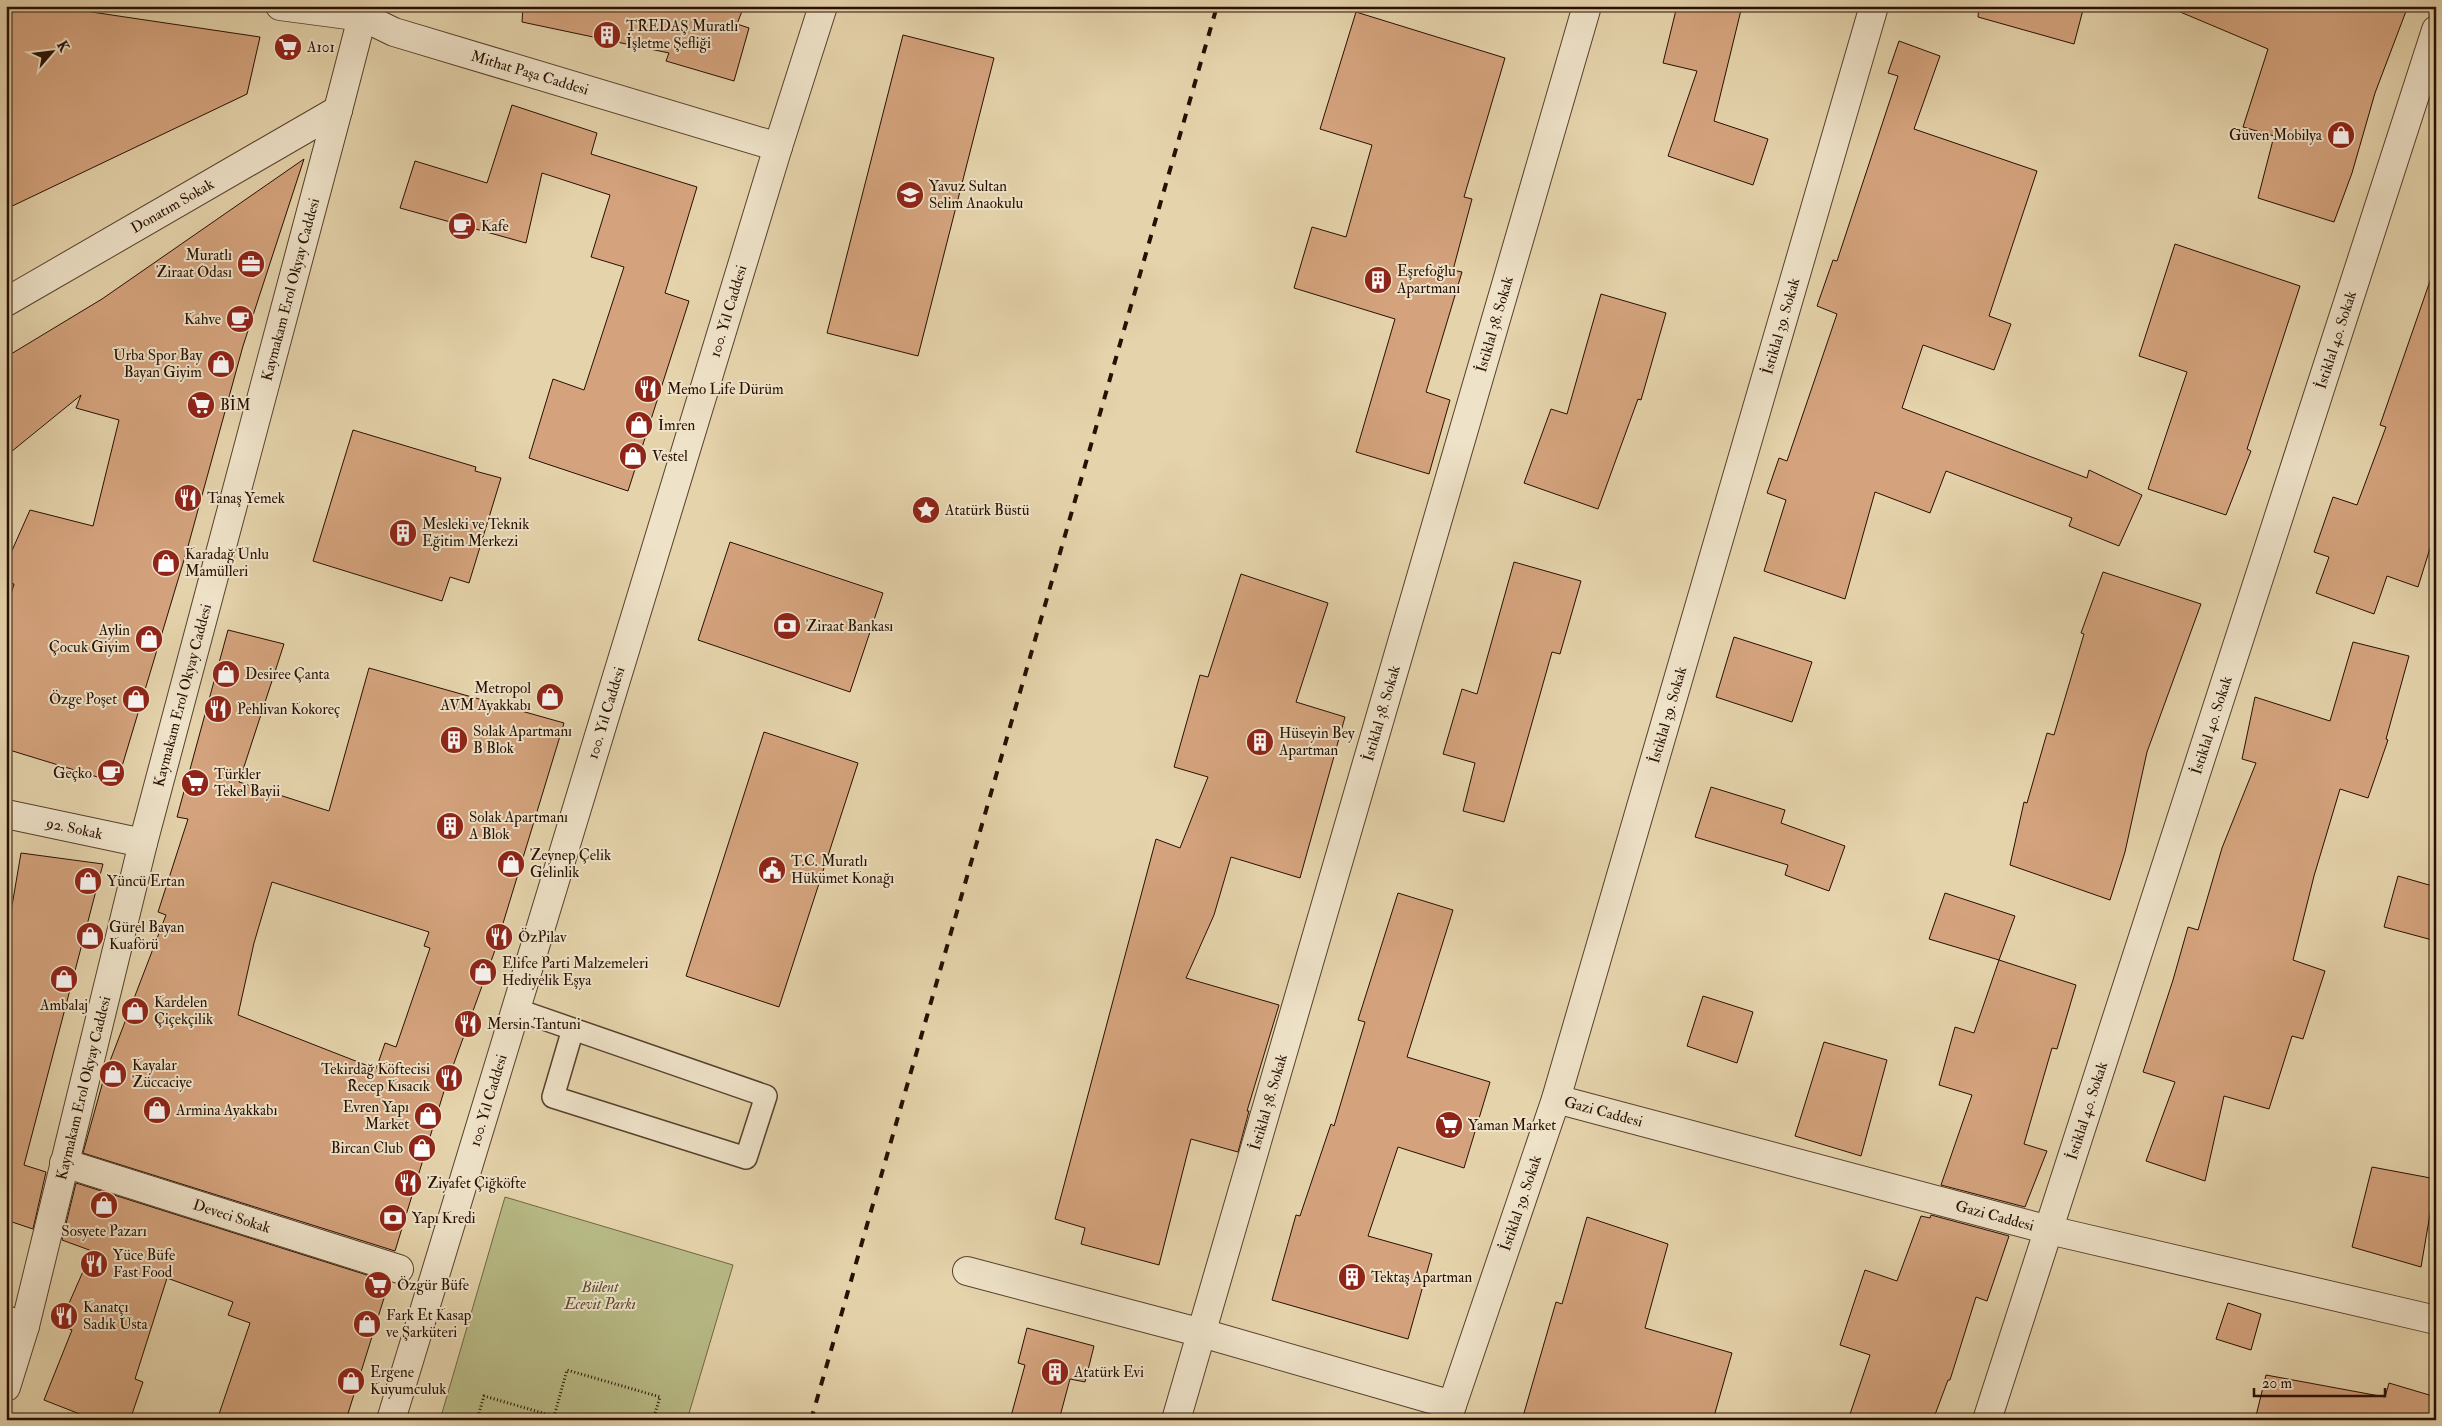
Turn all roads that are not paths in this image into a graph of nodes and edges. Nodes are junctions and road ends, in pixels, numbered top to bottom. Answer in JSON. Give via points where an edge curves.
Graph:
{"nodes":[{"id":1,"x":280,"y":6,"type":"edge"},
{"id":2,"x":823,"y":6,"type":"edge"},
{"id":3,"x":1587,"y":6,"type":"edge"},
{"id":4,"x":1874,"y":6,"type":"edge"},
{"id":5,"x":364,"y":12,"type":"edge"},
{"id":6,"x":2436,"y":30,"type":"edge"},
{"id":7,"x":338,"y":110,"type":"junction"},
{"id":8,"x":778,"y":147,"type":"junction"},
{"id":9,"x":6,"y":302,"type":"edge"},
{"id":10,"x":6,"y":814,"type":"edge"},
{"id":11,"x":143,"y":844,"type":"junction"},
{"id":12,"x":515,"y":1009,"type":"junction"},
{"id":13,"x":573,"y":1029,"type":"junction"},
{"id":14,"x":1556,"y":1100,"type":"junction"},
{"id":15,"x":64,"y":1163,"type":"junction"},
{"id":16,"x":2049,"y":1230,"type":"junction"},
{"id":17,"x":399,"y":1269,"type":"dead end"},
{"id":18,"x":967,"y":1271,"type":"dead end"},
{"id":19,"x":2436,"y":1320,"type":"edge"},
{"id":20,"x":16,"y":1323,"type":"edge"},
{"id":21,"x":1202,"y":1333,"type":"junction"},
{"id":22,"x":6,"y":1387,"type":"edge"},
{"id":23,"x":1449,"y":1412,"type":"edge"},
{"id":24,"x":391,"y":1420,"type":"edge"},
{"id":25,"x":1176,"y":1420,"type":"edge"},
{"id":26,"x":1987,"y":1420,"type":"edge"}],
"edges":[{"from":1,"to":5,"type":"street","name":"Mithat Paşa Caddesi"},
{"from":2,"to":8,"type":"street","name":"100. Yıl Caddesi"},
{"from":3,"to":21,"type":"street","name":"İstiklal 38. Sokak"},
{"from":4,"to":14,"type":"street","name":"İstiklal 39. Sokak"},
{"from":5,"to":7,"type":"street","name":"Kaymakam Erol Okyay Caddesi"},
{"from":5,"to":8,"type":"street","name":"Mithat Paşa Caddesi","via":[[394,32]]},
{"from":6,"to":16,"type":"street","name":"İstiklal 40. Sokak"},
{"from":7,"to":9,"type":"street","name":"Donatım Sokak"},
{"from":7,"to":11,"type":"street","name":"Kaymakam Erol Okyay Caddesi"},
{"from":8,"to":12,"type":"street","name":"100. Yıl Caddesi"},
{"from":10,"to":11,"type":"street","name":"92. Sokak"},
{"from":11,"to":15,"type":"street","name":"Kaymakam Erol Okyay Caddesi"},
{"from":12,"to":13,"type":"lane"},
{"from":12,"to":24,"type":"street","name":"100. Yıl Caddesi"},
{"from":13,"to":13,"type":"lane","via":[[766,1096],[746,1158],[553,1097]]},
{"from":14,"to":16,"type":"street","name":"Gazi Caddesi"},
{"from":14,"to":23,"type":"street","name":"İstiklal 39. Sokak"},
{"from":15,"to":17,"type":"street","name":"Deveci Sokak"},
{"from":15,"to":20,"type":"street","name":"Kaymakam Erol Okyay Caddesi"},
{"from":16,"to":19,"type":"street","name":"Gazi Caddesi"},
{"from":16,"to":26,"type":"street","name":"İstiklal 40. Sokak"},
{"from":18,"to":21,"type":"street"},
{"from":20,"to":22,"type":"street","name":"Kaymakam Erol Okyay Caddesi"},
{"from":21,"to":23,"type":"street"},
{"from":21,"to":25,"type":"street","name":"İstiklal 38. Sokak"}]}
